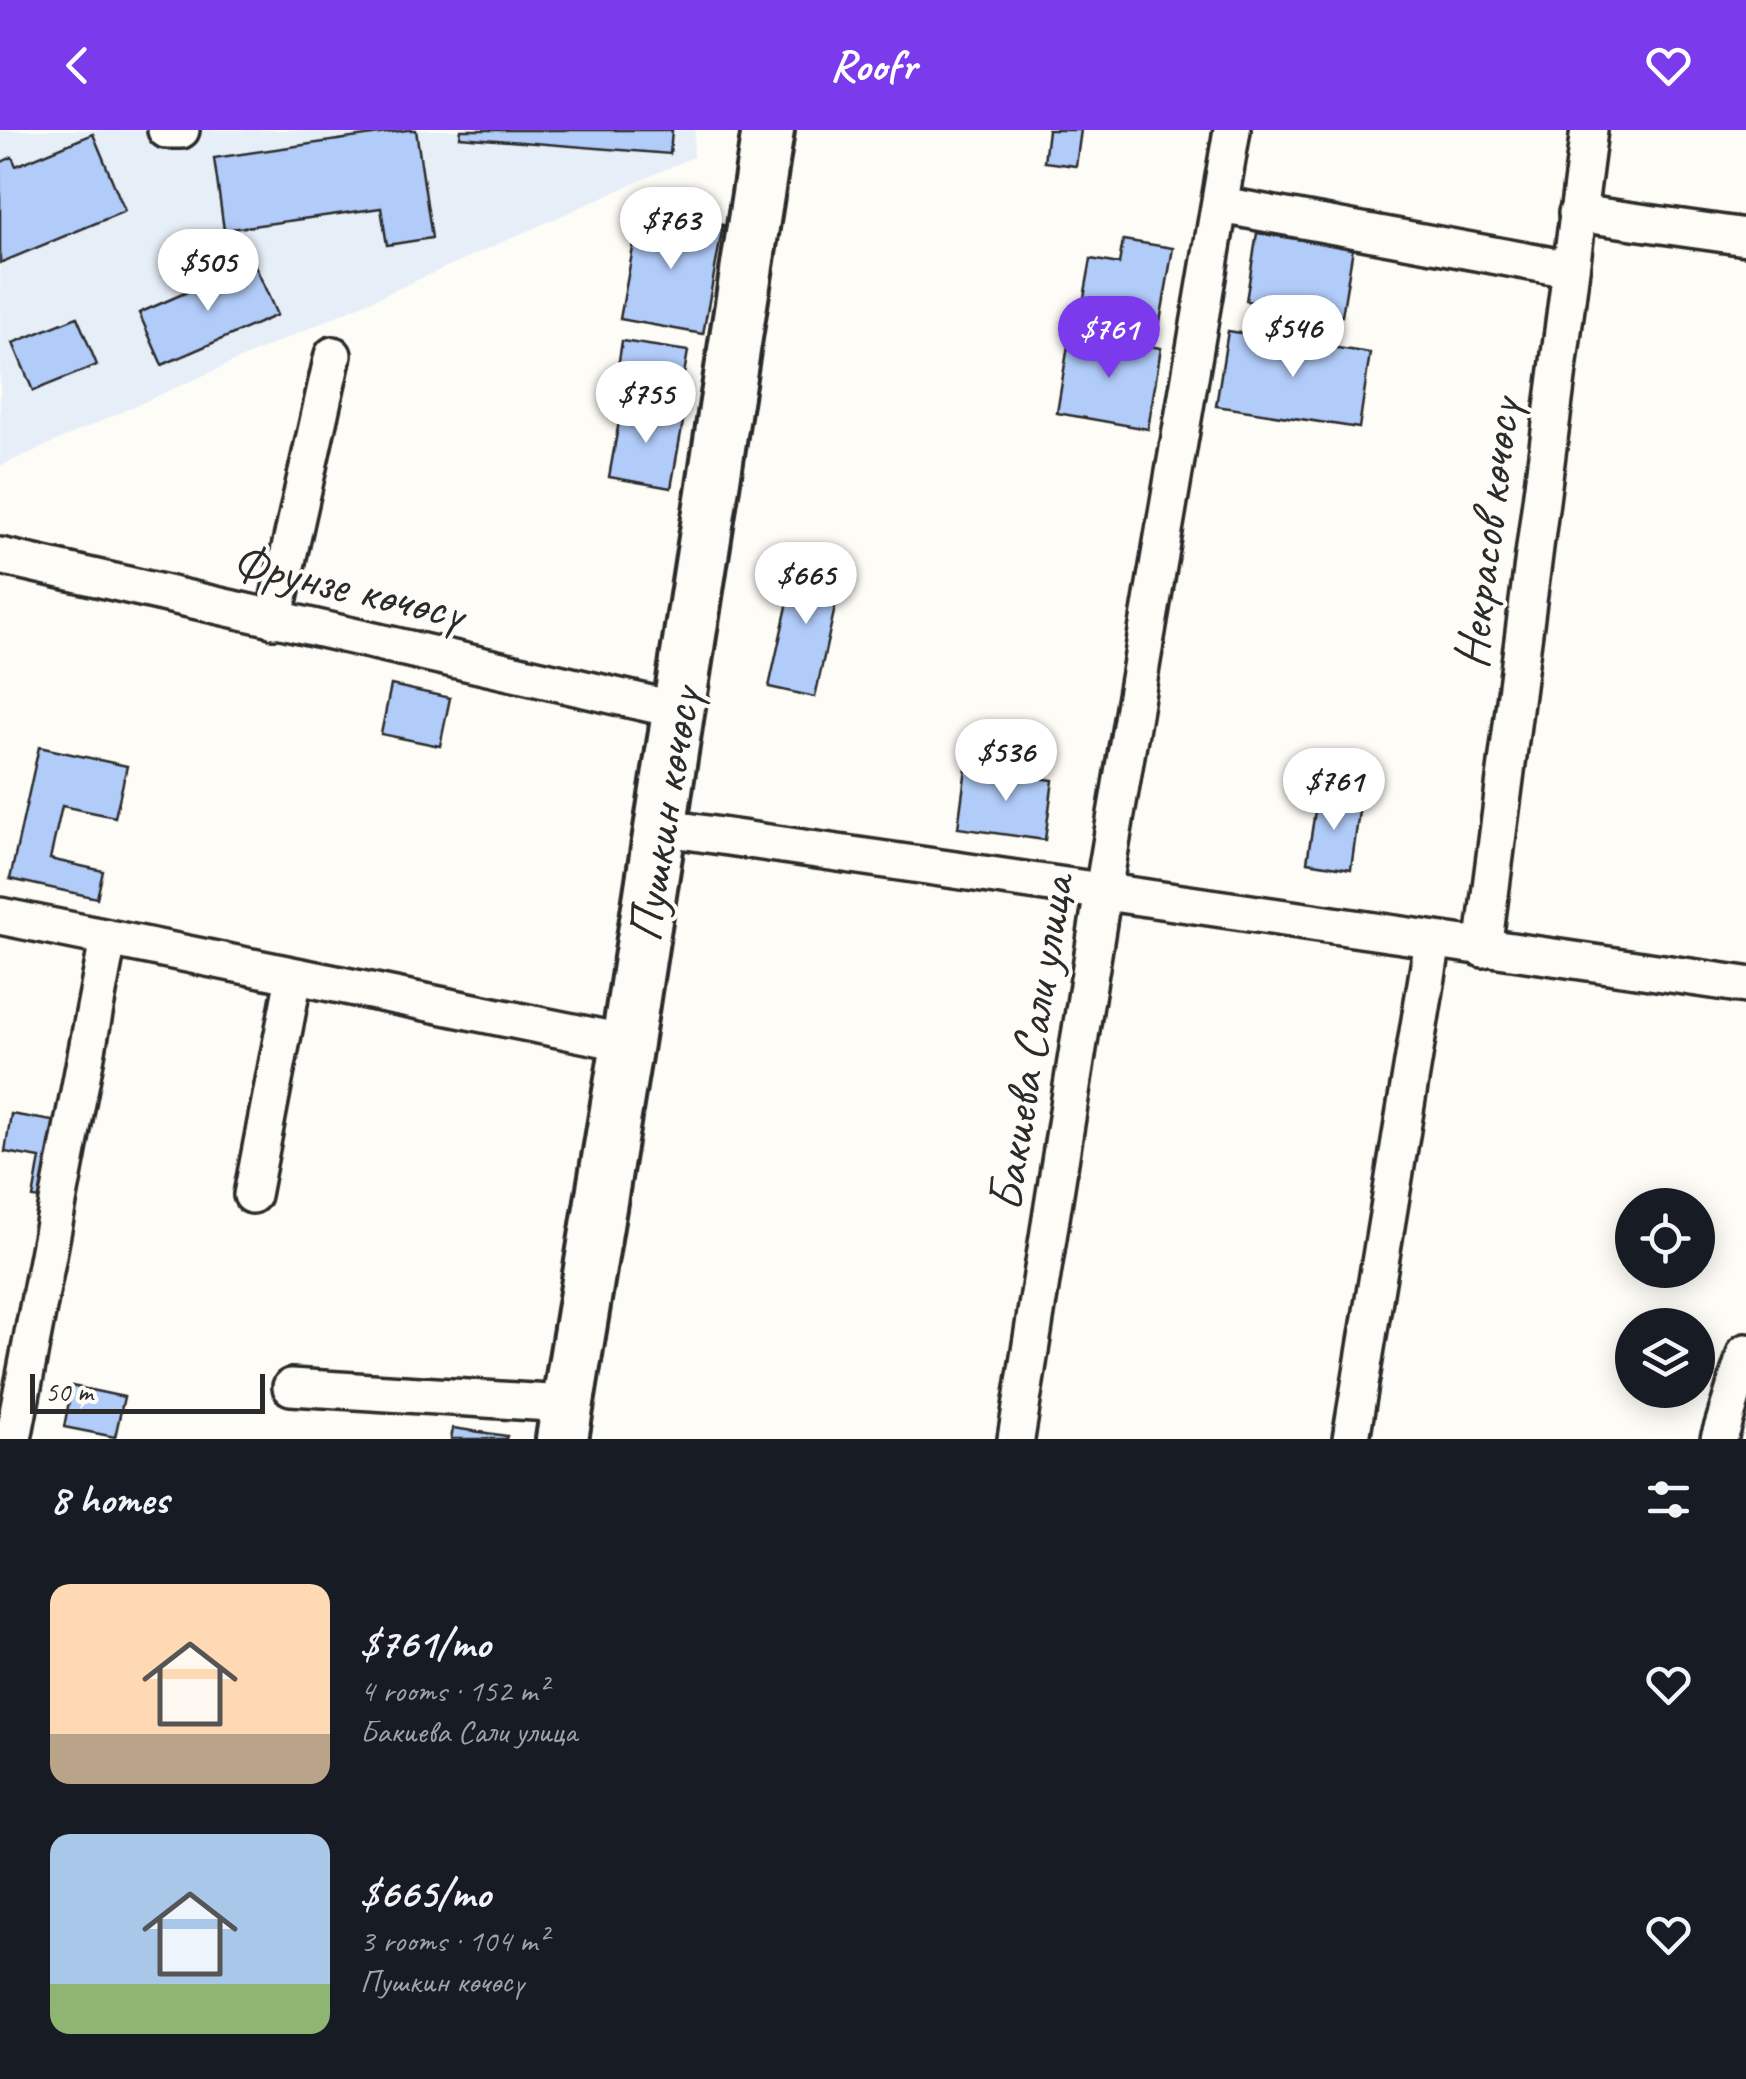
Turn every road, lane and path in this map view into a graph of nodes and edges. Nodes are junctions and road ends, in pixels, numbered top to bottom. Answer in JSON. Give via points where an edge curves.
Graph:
{"nodes":[{"id":1,"x":166,"y":130,"type":"edge"},
{"id":2,"x":181,"y":130,"type":"edge"},
{"id":3,"x":768,"y":130,"type":"edge"},
{"id":4,"x":1232,"y":130,"type":"edge"},
{"id":5,"x":1589,"y":130,"type":"edge"},
{"id":6,"x":1222,"y":206,"type":"junction"},
{"id":7,"x":1577,"y":213,"type":"junction"},
{"id":8,"x":1746,"y":237,"type":"edge"},
{"id":9,"x":1569,"y":269,"type":"junction"},
{"id":10,"x":332,"y":356,"type":"dead end"},
{"id":11,"x":0,"y":556,"type":"edge"},
{"id":12,"x":274,"y":620,"type":"junction"},
{"id":13,"x":677,"y":710,"type":"junction"},
{"id":14,"x":659,"y":827,"type":"junction"},
{"id":15,"x":1103,"y":891,"type":"junction"},
{"id":16,"x":0,"y":916,"type":"edge"},
{"id":17,"x":108,"y":940,"type":"junction"},
{"id":18,"x":1433,"y":941,"type":"junction"},
{"id":19,"x":1483,"y":948,"type":"junction"},
{"id":20,"x":294,"y":977,"type":"junction"},
{"id":21,"x":1746,"y":985,"type":"edge"},
{"id":22,"x":628,"y":1043,"type":"junction"},
{"id":23,"x":252,"y":1195,"type":"dead end"},
{"id":24,"x":1746,"y":1352,"type":"edge"},
{"id":25,"x":290,"y":1387,"type":"dead end"},
{"id":26,"x":564,"y":1421,"type":"edge"},
{"id":27,"x":13,"y":1439,"type":"edge"},
{"id":28,"x":1016,"y":1439,"type":"edge"},
{"id":29,"x":1351,"y":1439,"type":"edge"},
{"id":30,"x":1719,"y":1439,"type":"edge"}],
"edges":[{"from":1,"to":2,"type":"street"},
{"from":3,"to":13,"type":"highway","name":"Пушкин көчөсү"},
{"from":4,"to":6,"type":"street","name":"Бакиева Сали улица"},
{"from":5,"to":7,"type":"street","name":"Некрасов көчөсү"},
{"from":6,"to":9,"type":"street"},
{"from":6,"to":15,"type":"street","name":"Бакиева Сали улица"},
{"from":7,"to":8,"type":"street"},
{"from":7,"to":9,"type":"street","name":"Некрасов көчөсү"},
{"from":9,"to":19,"type":"street","name":"Некрасов көчөсү"},
{"from":10,"to":12,"type":"street"},
{"from":11,"to":12,"type":"street","name":"Фрунзе көчөсү"},
{"from":12,"to":13,"type":"street","name":"Фрунзе көчөсү"},
{"from":13,"to":14,"type":"highway","name":"Пушкин көчөсү"},
{"from":14,"to":15,"type":"street"},
{"from":14,"to":22,"type":"highway","name":"Пушкин көчөсү"},
{"from":15,"to":18,"type":"street"},
{"from":15,"to":28,"type":"street","name":"Бакиева Сали улица"},
{"from":16,"to":17,"type":"street"},
{"from":17,"to":20,"type":"street"},
{"from":17,"to":27,"type":"street"},
{"from":18,"to":19,"type":"street"},
{"from":18,"to":29,"type":"street"},
{"from":19,"to":21,"type":"street"},
{"from":20,"to":22,"type":"street"},
{"from":20,"to":23,"type":"street"},
{"from":22,"to":26,"type":"highway","name":"Пушкин көчөсү"},
{"from":24,"to":30,"type":"street"},
{"from":25,"to":26,"type":"street"}]}
